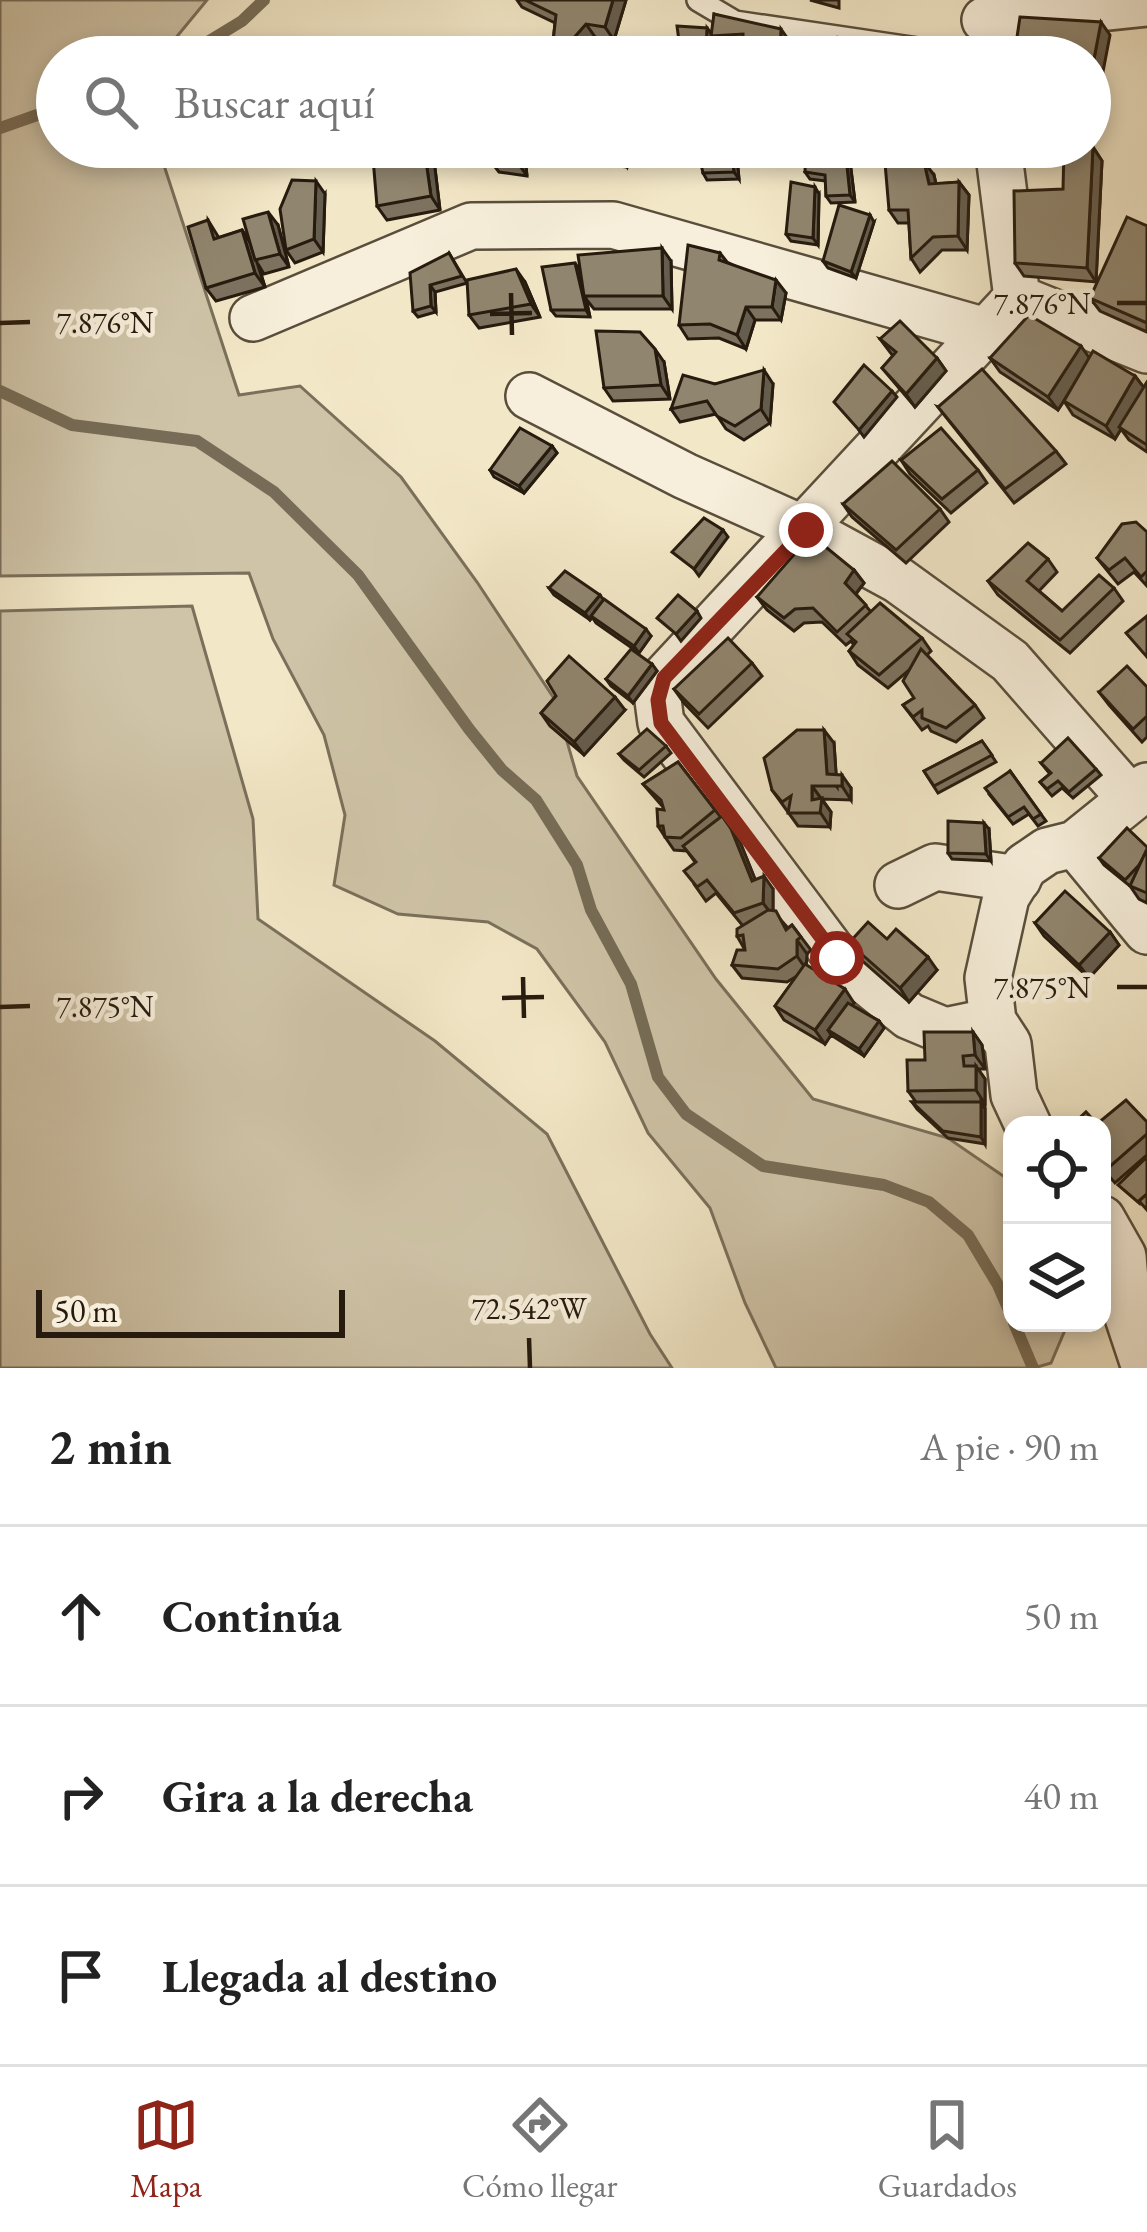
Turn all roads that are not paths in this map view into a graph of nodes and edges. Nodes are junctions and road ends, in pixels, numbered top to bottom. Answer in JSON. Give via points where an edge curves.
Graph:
{"nodes":[{"id":1,"x":698,"y":0,"type":"edge"},
{"id":2,"x":1147,"y":3,"type":"edge"},
{"id":3,"x":982,"y":34,"type":"edge"},
{"id":4,"x":999,"y":168,"type":"edge"},
{"id":5,"x":1003,"y":315,"type":"junction"},
{"id":6,"x":253,"y":318,"type":"dead end"},
{"id":7,"x":1147,"y":350,"type":"edge"},
{"id":8,"x":529,"y":396,"type":"dead end"},
{"id":9,"x":806,"y":530,"type":"junction"},
{"id":10,"x":1138,"y":792,"type":"edge"},
{"id":11,"x":1075,"y":844,"type":"junction"},
{"id":12,"x":1018,"y":879,"type":"junction"},
{"id":13,"x":898,"y":885,"type":"dead end"},
{"id":14,"x":1147,"y":931,"type":"edge"},
{"id":15,"x":993,"y":1021,"type":"junction"},
{"id":16,"x":1024,"y":1116,"type":"edge"},
{"id":17,"x":1105,"y":1224,"type":"edge"},
{"id":18,"x":1144,"y":1368,"type":"edge"}],
"edges":[{"from":1,"to":3,"type":"lane","via":[[735,22]]},
{"from":2,"to":3,"type":"street"},
{"from":4,"to":5,"type":"street"},
{"from":5,"to":6,"type":"street","via":[[613,225],[471,226]]},
{"from":5,"to":7,"type":"street"},
{"from":5,"to":9,"type":"street"},
{"from":8,"to":9,"type":"street"},
{"from":9,"to":10,"type":"street","via":[[898,580],[1010,661]]},
{"from":9,"to":15,"type":"street","via":[[664,678],[661,723],[837,958],[910,1016],[944,1031]]},
{"from":10,"to":11,"type":"street"},
{"from":11,"to":12,"type":"street","via":[[1047,851]]},
{"from":11,"to":14,"type":"street"},
{"from":12,"to":13,"type":"street","via":[[935,867]]},
{"from":12,"to":15,"type":"street","via":[[1006,897],[988,978]]},
{"from":15,"to":16,"type":"street","via":[[1008,1044]]},
{"from":17,"to":18,"type":"street","via":[[1123,1256],[1128,1317]]}]}
